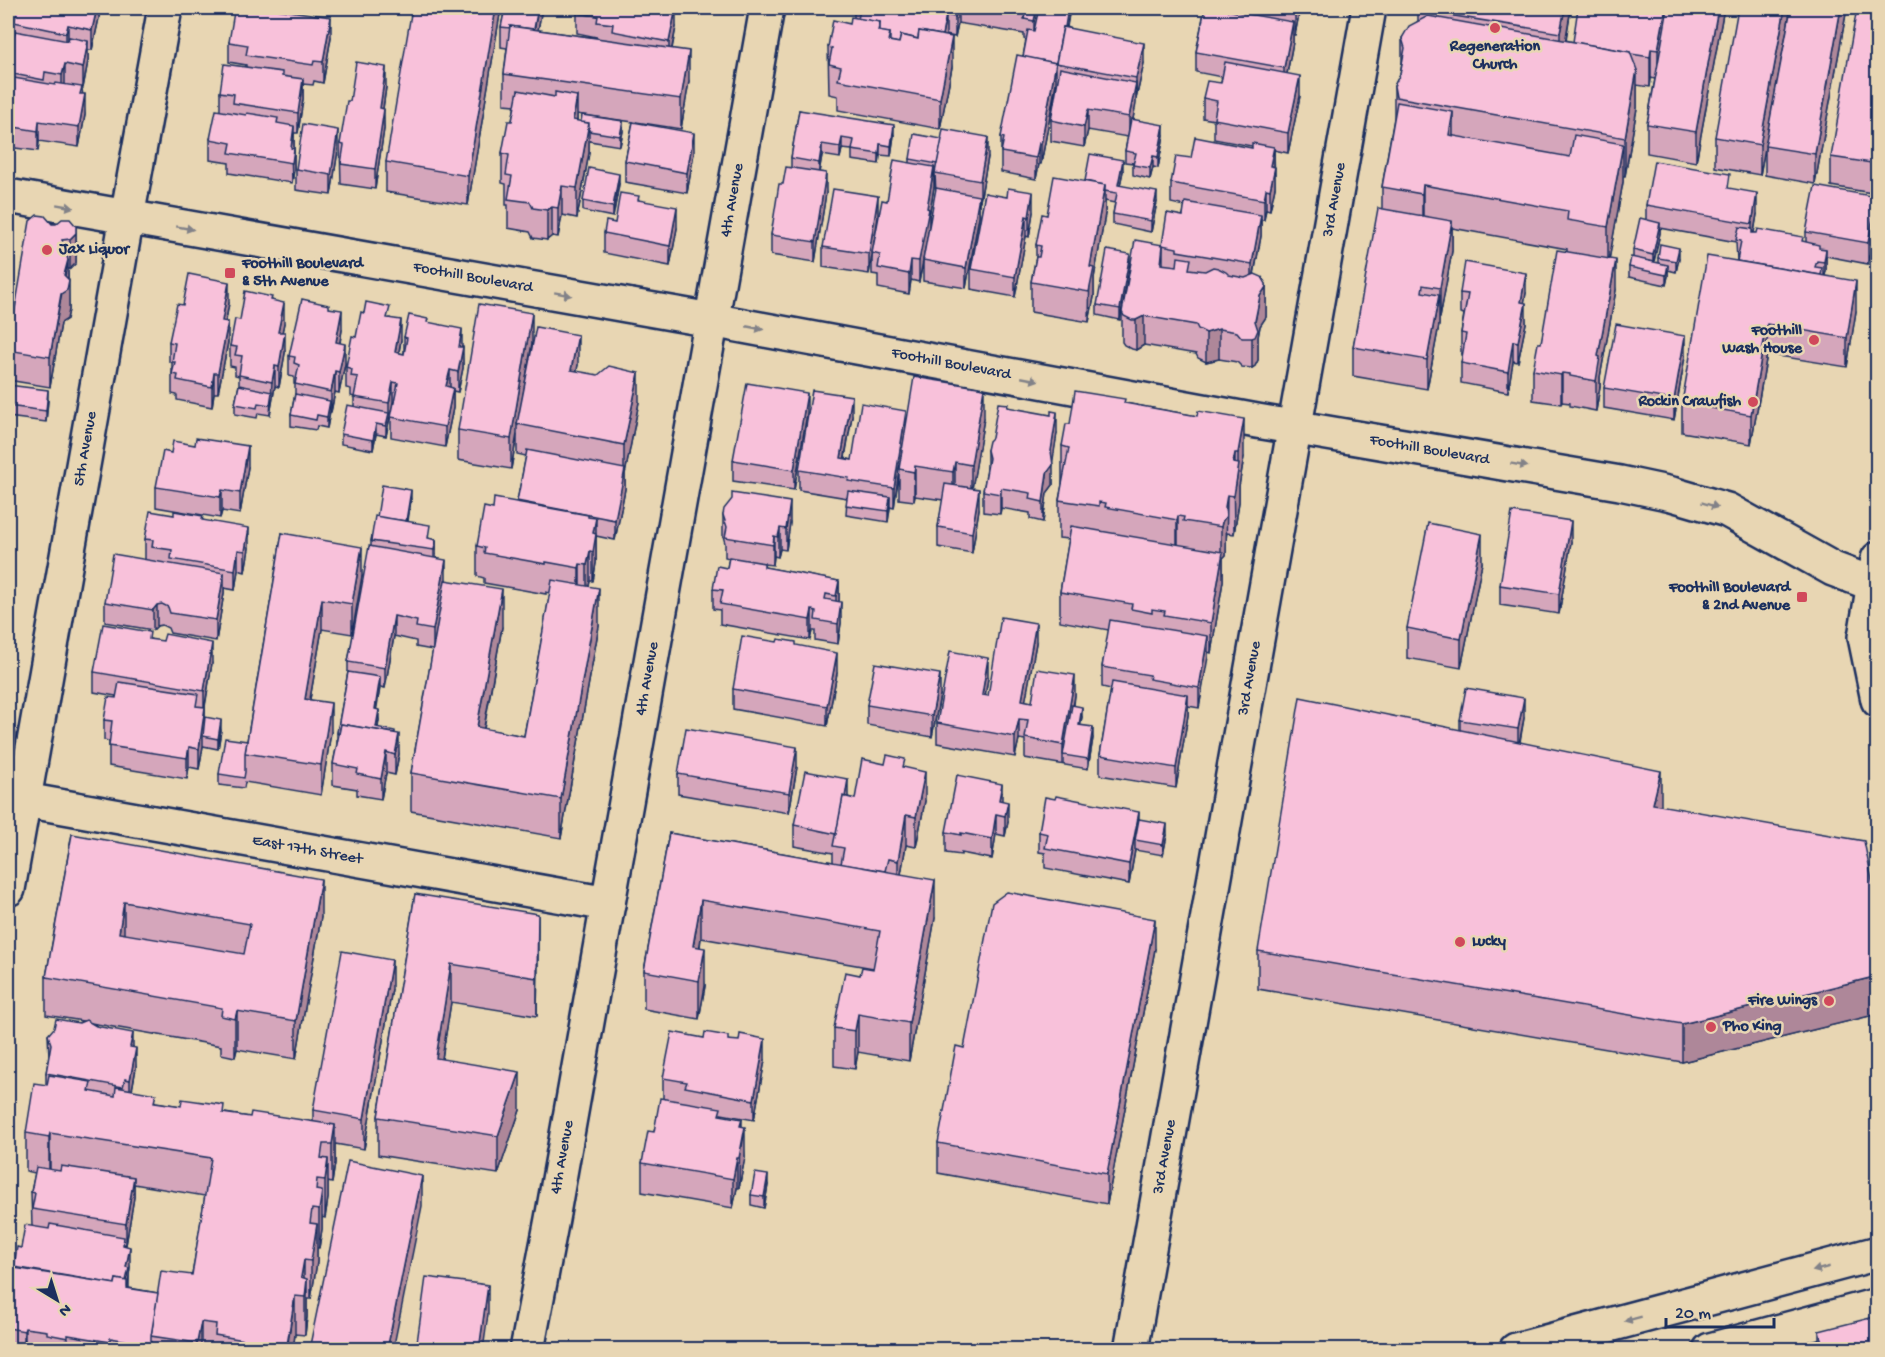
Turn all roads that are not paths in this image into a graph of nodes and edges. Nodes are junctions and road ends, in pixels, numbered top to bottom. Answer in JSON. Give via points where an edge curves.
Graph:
{"nodes":[{"id":1,"x":165,"y":8,"type":"edge"},
{"id":2,"x":767,"y":8,"type":"edge"},
{"id":3,"x":1369,"y":8,"type":"edge"},
{"id":4,"x":8,"y":196,"type":"edge"},
{"id":5,"x":128,"y":218,"type":"junction"},
{"id":6,"x":711,"y":320,"type":"junction"},
{"id":7,"x":1296,"y":427,"type":"junction"},
{"id":8,"x":1876,"y":576,"type":"edge"},
{"id":9,"x":1878,"y":700,"type":"edge"},
{"id":10,"x":15,"y":798,"type":"edge"},
{"id":11,"x":8,"y":889,"type":"edge"},
{"id":12,"x":608,"y":904,"type":"junction"},
{"id":13,"x":1878,"y":1253,"type":"edge"},
{"id":14,"x":1878,"y":1305,"type":"edge"},
{"id":15,"x":528,"y":1350,"type":"edge"},
{"id":16,"x":1131,"y":1350,"type":"edge"},
{"id":17,"x":1516,"y":1350,"type":"edge"},
{"id":18,"x":1710,"y":1350,"type":"edge"}],
"edges":[{"from":1,"to":5,"type":"street","name":"5th Avenue"},
{"from":2,"to":6,"type":"street","name":"4th Avenue"},
{"from":3,"to":7,"type":"street","name":"3rd Avenue"},
{"from":4,"to":5,"type":"street","name":"Foothill Boulevard","one_way":true},
{"from":5,"to":6,"type":"street","name":"Foothill Boulevard","one_way":true},
{"from":5,"to":10,"type":"street","name":"5th Avenue"},
{"from":6,"to":7,"type":"street","name":"Foothill Boulevard","one_way":true},
{"from":6,"to":12,"type":"street","name":"4th Avenue"},
{"from":7,"to":8,"type":"street","name":"Foothill Boulevard","one_way":true,"via":[[1672,494],[1727,510],[1833,570]]},
{"from":7,"to":16,"type":"street","name":"3rd Avenue"},
{"from":8,"to":9,"type":"street","via":[[1865,637]]},
{"from":10,"to":11,"type":"street","name":"5th Avenue"},
{"from":10,"to":12,"type":"street","name":"East 17th Street"},
{"from":12,"to":15,"type":"street","name":"4th Avenue"},
{"from":13,"to":17,"type":"street","one_way":true},
{"from":14,"to":18,"type":"street"}]}
